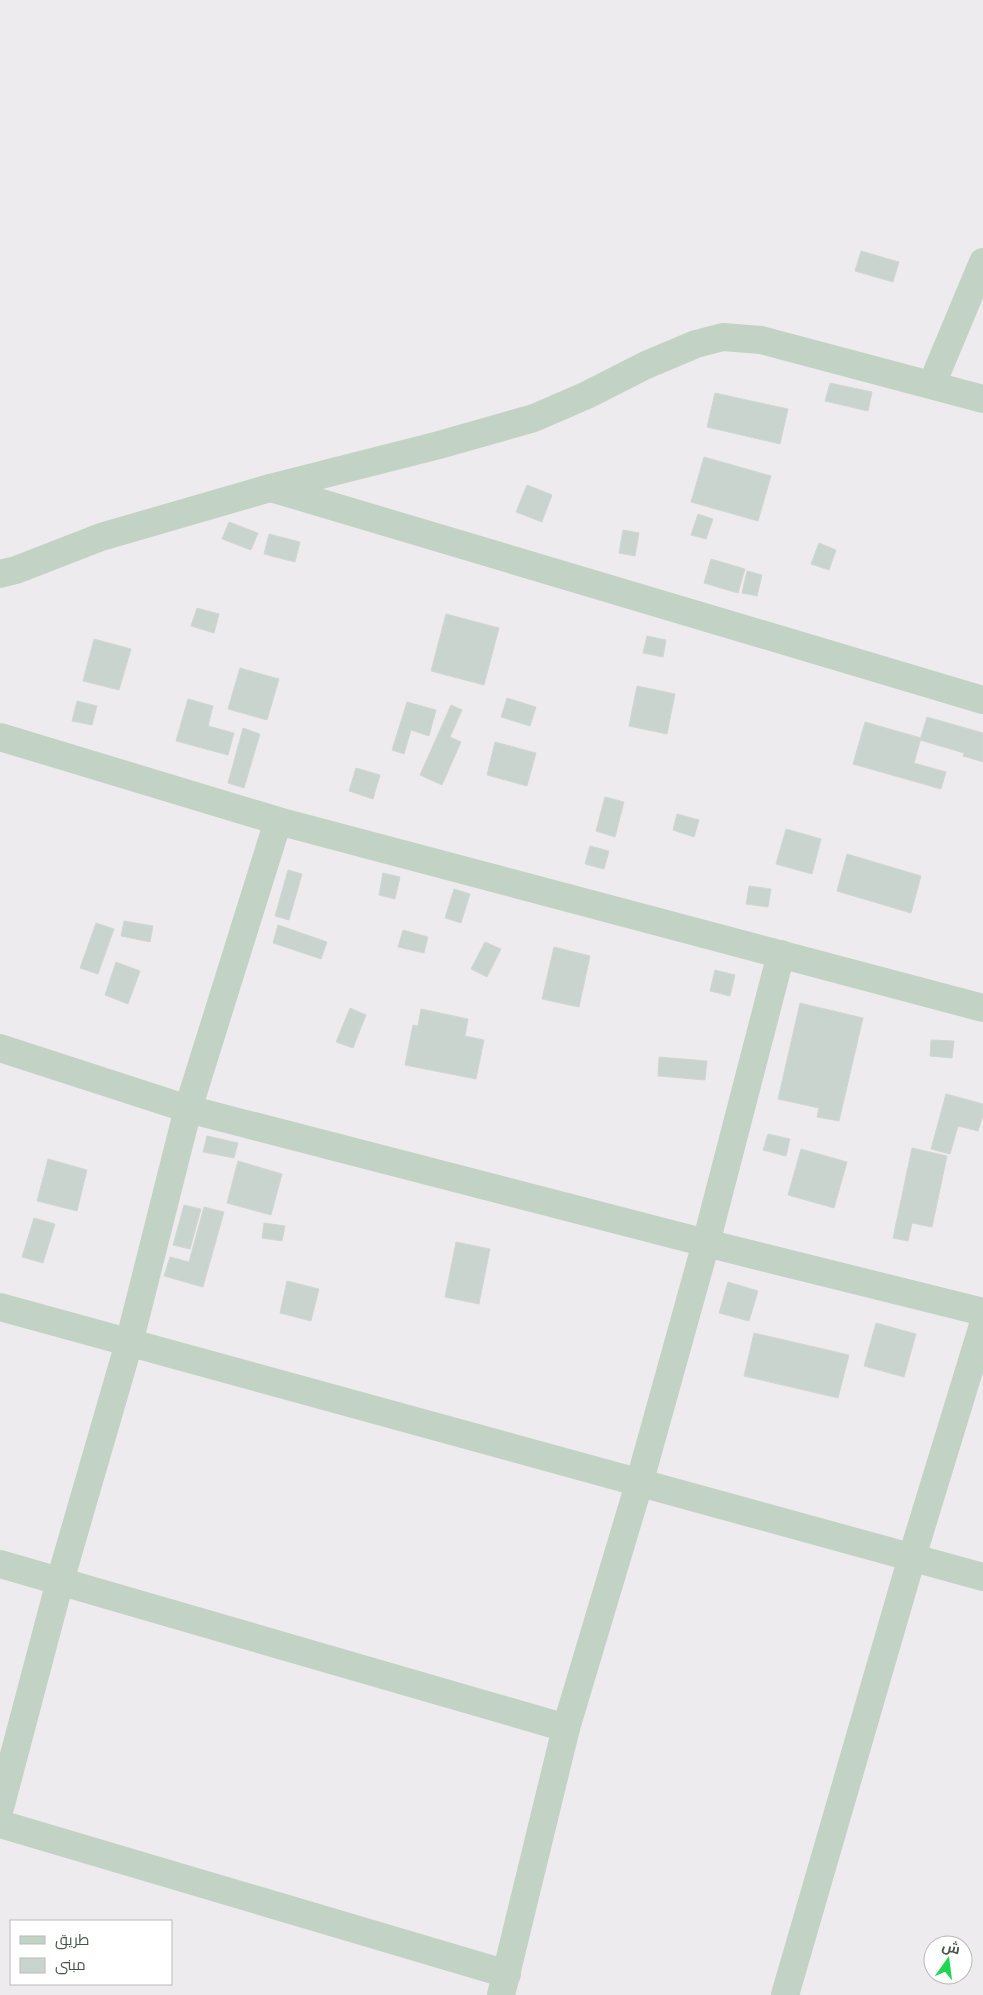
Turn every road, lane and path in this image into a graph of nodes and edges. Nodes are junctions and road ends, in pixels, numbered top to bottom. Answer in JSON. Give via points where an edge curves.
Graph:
{"nodes":[{"id":1,"x":983,"y":262,"type":"edge"},
{"id":2,"x":932,"y":384,"type":"junction"},
{"id":3,"x":983,"y":400,"type":"edge"},
{"id":4,"x":270,"y":488,"type":"junction"},
{"id":5,"x":0,"y":574,"type":"edge"},
{"id":6,"x":983,"y":700,"type":"edge"},
{"id":7,"x":0,"y":737,"type":"edge"},
{"id":8,"x":278,"y":821,"type":"junction"},
{"id":9,"x":781,"y":954,"type":"junction"},
{"id":10,"x":983,"y":1008,"type":"edge"},
{"id":11,"x":0,"y":1048,"type":"edge"},
{"id":12,"x":188,"y":1109,"type":"junction"},
{"id":13,"x":706,"y":1243,"type":"junction"},
{"id":14,"x":0,"y":1307,"type":"edge"},
{"id":15,"x":983,"y":1312,"type":"edge"},
{"id":16,"x":983,"y":1325,"type":"edge"},
{"id":17,"x":129,"y":1344,"type":"junction"},
{"id":18,"x":638,"y":1484,"type":"junction"},
{"id":19,"x":912,"y":1557,"type":"junction"},
{"id":20,"x":0,"y":1564,"type":"edge"},
{"id":21,"x":983,"y":1577,"type":"edge"},
{"id":22,"x":60,"y":1581,"type":"junction"},
{"id":23,"x":566,"y":1728,"type":"junction"},
{"id":24,"x":0,"y":1808,"type":"edge"},
{"id":25,"x":0,"y":1824,"type":"edge"},
{"id":26,"x":504,"y":1984,"type":"edge"},
{"id":27,"x":785,"y":1995,"type":"edge"}],
"edges":[{"from":1,"to":2,"type":"street"},
{"from":2,"to":3,"type":"street"},
{"from":2,"to":4,"type":"street","via":[[761,340],[723,337],[696,344],[646,365],[534,418]]},
{"from":4,"to":5,"type":"street","via":[[101,537]]},
{"from":4,"to":6,"type":"street"},
{"from":7,"to":8,"type":"street"},
{"from":8,"to":9,"type":"street"},
{"from":8,"to":12,"type":"street"},
{"from":9,"to":10,"type":"street"},
{"from":9,"to":13,"type":"street"},
{"from":11,"to":12,"type":"street"},
{"from":12,"to":13,"type":"street"},
{"from":12,"to":17,"type":"street"},
{"from":13,"to":15,"type":"street"},
{"from":13,"to":18,"type":"street"},
{"from":14,"to":17,"type":"street"},
{"from":16,"to":19,"type":"street"},
{"from":17,"to":18,"type":"street"},
{"from":17,"to":22,"type":"street"},
{"from":18,"to":19,"type":"street"},
{"from":18,"to":23,"type":"street"},
{"from":19,"to":21,"type":"street"},
{"from":19,"to":27,"type":"street"},
{"from":20,"to":22,"type":"street"},
{"from":22,"to":23,"type":"street"},
{"from":22,"to":24,"type":"street"},
{"from":23,"to":26,"type":"street"},
{"from":25,"to":26,"type":"street"}]}
